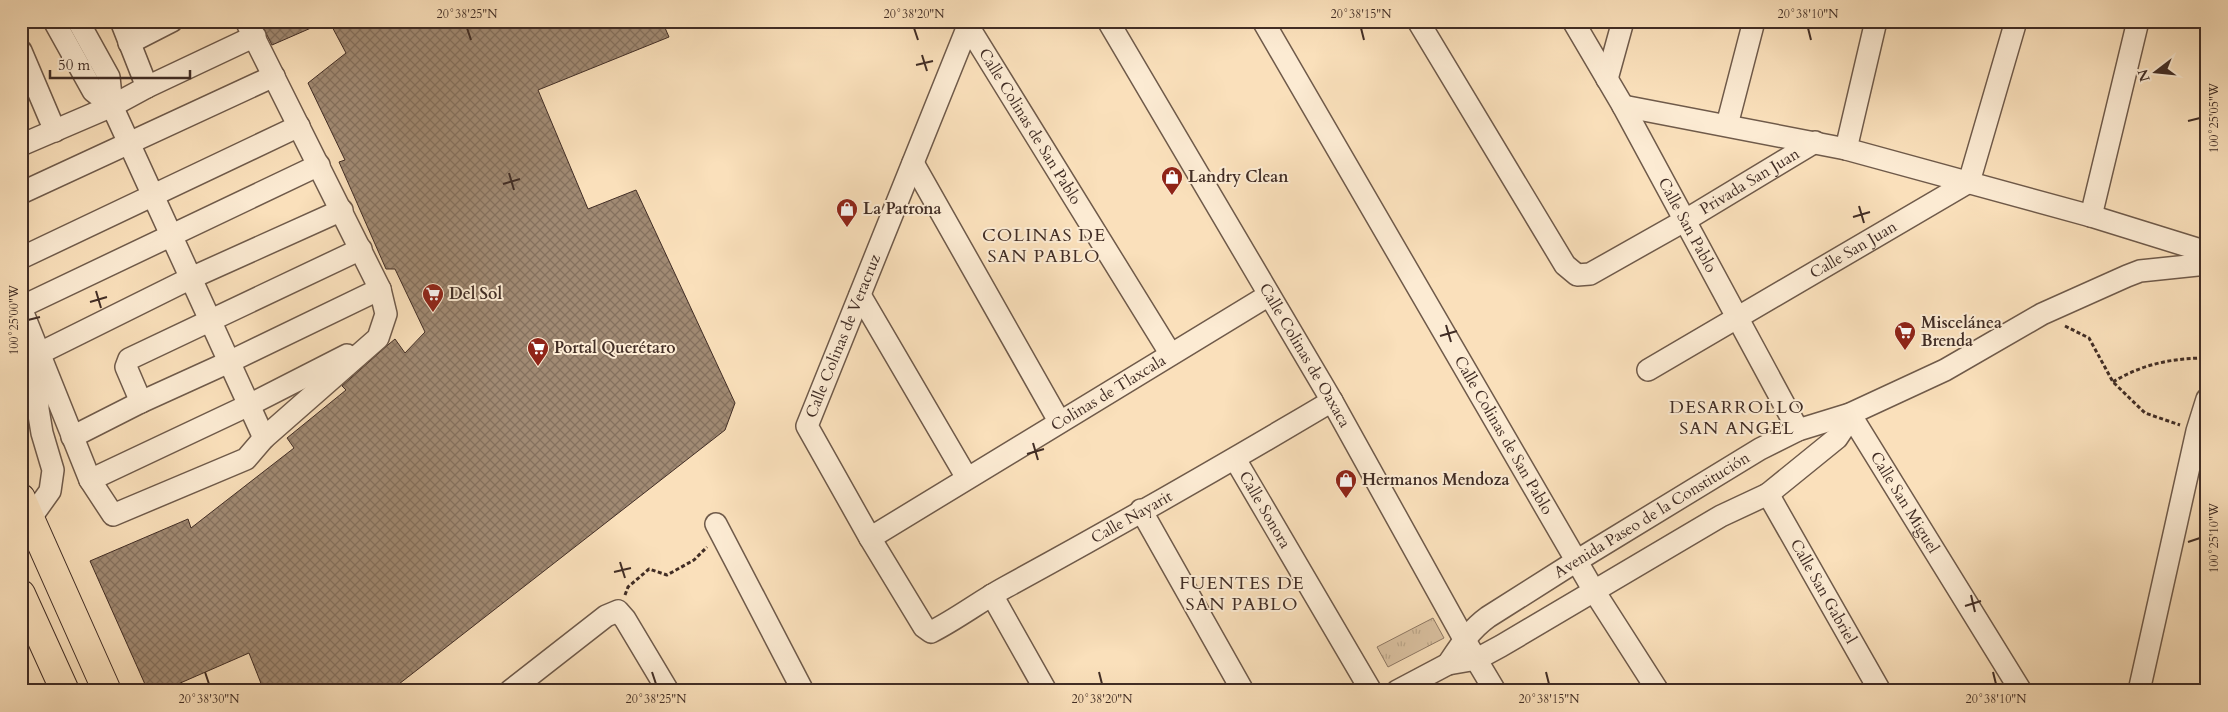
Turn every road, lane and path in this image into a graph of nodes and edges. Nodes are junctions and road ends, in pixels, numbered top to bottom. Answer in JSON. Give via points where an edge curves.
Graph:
{"nodes":[{"id":1,"x":54,"y":21,"type":"edge"},
{"id":2,"x":78,"y":21,"type":"edge"},
{"id":3,"x":121,"y":21,"type":"edge"},
{"id":4,"x":172,"y":21,"type":"edge"},
{"id":5,"x":1108,"y":21,"type":"edge"},
{"id":6,"x":1263,"y":21,"type":"edge"},
{"id":7,"x":1418,"y":21,"type":"edge"},
{"id":8,"x":1573,"y":21,"type":"edge"},
{"id":9,"x":1623,"y":21,"type":"edge"},
{"id":10,"x":1754,"y":21,"type":"edge"},
{"id":11,"x":1876,"y":21,"type":"edge"},
{"id":12,"x":2016,"y":21,"type":"edge"},
{"id":13,"x":2138,"y":21,"type":"edge"},
{"id":14,"x":969,"y":24,"type":"edge"},
{"id":15,"x":251,"y":29,"type":"edge"},
{"id":16,"x":129,"y":43,"type":"junction"},
{"id":17,"x":21,"y":51,"type":"edge"},
{"id":18,"x":274,"y":76,"type":"junction"},
{"id":19,"x":1607,"y":79,"type":"junction"},
{"id":20,"x":147,"y":87,"type":"junction"},
{"id":21,"x":112,"y":106,"type":"junction"},
{"id":22,"x":1623,"y":106,"type":"junction"},
{"id":23,"x":1727,"y":125,"type":"junction"},
{"id":24,"x":299,"y":126,"type":"junction"},
{"id":25,"x":55,"y":130,"type":"junction"},
{"id":26,"x":1816,"y":142,"type":"junction"},
{"id":27,"x":129,"y":143,"type":"junction"},
{"id":28,"x":21,"y":145,"type":"edge"},
{"id":29,"x":1846,"y":149,"type":"junction"},
{"id":30,"x":913,"y":164,"type":"junction"},
{"id":31,"x":319,"y":165,"type":"junction"},
{"id":32,"x":1969,"y":182,"type":"junction"},
{"id":33,"x":21,"y":193,"type":"edge"},
{"id":34,"x":153,"y":195,"type":"junction"},
{"id":35,"x":342,"y":210,"type":"junction"},
{"id":36,"x":2091,"y":216,"type":"junction"},
{"id":37,"x":1684,"y":221,"type":"junction"},
{"id":38,"x":171,"y":236,"type":"junction"},
{"id":39,"x":361,"y":248,"type":"junction"},
{"id":40,"x":2207,"y":252,"type":"edge"},
{"id":41,"x":21,"y":258,"type":"edge"},
{"id":42,"x":2207,"y":264,"type":"edge"},
{"id":43,"x":191,"y":278,"type":"junction"},
{"id":44,"x":380,"y":289,"type":"junction"},
{"id":45,"x":860,"y":295,"type":"junction"},
{"id":46,"x":1269,"y":295,"type":"junction"},
{"id":47,"x":21,"y":308,"type":"edge"},
{"id":48,"x":2042,"y":314,"type":"junction"},
{"id":49,"x":1738,"y":318,"type":"junction"},
{"id":50,"x":210,"y":320,"type":"junction"},
{"id":51,"x":378,"y":338,"type":"junction"},
{"id":52,"x":1170,"y":353,"type":"junction"},
{"id":53,"x":38,"y":354,"type":"junction"},
{"id":54,"x":2207,"y":358,"type":"edge"},
{"id":55,"x":229,"y":362,"type":"junction"},
{"id":56,"x":1648,"y":370,"type":"dead end"},
{"id":57,"x":2113,"y":382,"type":"junction"},
{"id":58,"x":2207,"y":399,"type":"edge"},
{"id":59,"x":1332,"y":401,"type":"junction"},
{"id":60,"x":141,"y":402,"type":"junction"},
{"id":61,"x":249,"y":405,"type":"junction"},
{"id":62,"x":1850,"y":414,"type":"junction"},
{"id":63,"x":1059,"y":421,"type":"junction"},
{"id":64,"x":1798,"y":430,"type":"junction"},
{"id":65,"x":2198,"y":431,"type":"junction"},
{"id":66,"x":72,"y":437,"type":"junction"},
{"id":67,"x":264,"y":438,"type":"junction"},
{"id":68,"x":1235,"y":459,"type":"junction"},
{"id":69,"x":967,"y":478,"type":"junction"},
{"id":70,"x":90,"y":480,"type":"junction"},
{"id":71,"x":1768,"y":494,"type":"junction"},
{"id":72,"x":26,"y":508,"type":"edge"},
{"id":73,"x":1141,"y":510,"type":"junction"},
{"id":74,"x":716,"y":524,"type":"joint"},
{"id":75,"x":870,"y":538,"type":"junction"},
{"id":76,"x":1578,"y":560,"type":"junction"},
{"id":77,"x":1594,"y":591,"type":"junction"},
{"id":78,"x":21,"y":594,"type":"edge"},
{"id":79,"x":992,"y":595,"type":"junction"},
{"id":80,"x":618,"y":611,"type":"junction"},
{"id":81,"x":931,"y":632,"type":"joint"},
{"id":82,"x":1464,"y":639,"type":"junction"},
{"id":83,"x":1477,"y":659,"type":"junction"},
{"id":84,"x":1448,"y":664,"type":"junction"},
{"id":85,"x":523,"y":687,"type":"edge"},
{"id":86,"x":65,"y":691,"type":"edge"},
{"id":87,"x":107,"y":691,"type":"edge"},
{"id":88,"x":668,"y":691,"type":"edge"},
{"id":89,"x":803,"y":691,"type":"edge"},
{"id":90,"x":1046,"y":691,"type":"edge"},
{"id":91,"x":1243,"y":691,"type":"edge"},
{"id":92,"x":1371,"y":691,"type":"edge"},
{"id":93,"x":1397,"y":691,"type":"edge"},
{"id":94,"x":1495,"y":691,"type":"edge"},
{"id":95,"x":1658,"y":691,"type":"edge"},
{"id":96,"x":1880,"y":691,"type":"edge"},
{"id":97,"x":2021,"y":691,"type":"edge"},
{"id":98,"x":2139,"y":691,"type":"edge"}],
"edges":[{"from":1,"to":21,"type":"street","via":[[93,91]]},
{"from":2,"to":21,"type":"street","via":[[110,77]]},
{"from":3,"to":16,"type":"street"},
{"from":4,"to":16,"type":"street"},
{"from":5,"to":46,"type":"street","name":"Calle Colinas de Oaxaca"},
{"from":6,"to":76,"type":"street","name":"Calle Colinas de San Pablo"},
{"from":7,"to":37,"type":"street","name":"Privada San Juan","via":[[1565,264],[1577,275],[1590,274]]},
{"from":8,"to":19,"type":"street","name":"Calle San Pablo"},
{"from":9,"to":19,"type":"street"},
{"from":10,"to":23,"type":"street"},
{"from":11,"to":29,"type":"street"},
{"from":12,"to":32,"type":"street"},
{"from":13,"to":36,"type":"street"},
{"from":14,"to":30,"type":"street","name":"Calle Colinas de Veracruz"},
{"from":14,"to":52,"type":"street","name":"Calle Colinas de San Pablo"},
{"from":15,"to":18,"type":"street"},
{"from":15,"to":20,"type":"street"},
{"from":16,"to":20,"type":"street"},
{"from":17,"to":25,"type":"street"},
{"from":18,"to":24,"type":"street"},
{"from":18,"to":27,"type":"street"},
{"from":19,"to":22,"type":"street","name":"Calle San Pablo"},
{"from":20,"to":21,"type":"street"},
{"from":21,"to":25,"type":"street"},
{"from":21,"to":27,"type":"street"},
{"from":22,"to":23,"type":"street"},
{"from":22,"to":37,"type":"street","name":"Calle San Pablo"},
{"from":23,"to":26,"type":"street"},
{"from":24,"to":31,"type":"street"},
{"from":24,"to":34,"type":"street"},
{"from":25,"to":28,"type":"street"},
{"from":26,"to":29,"type":"street"},
{"from":26,"to":37,"type":"street","name":"Privada San Juan"},
{"from":27,"to":33,"type":"street"},
{"from":27,"to":34,"type":"street"},
{"from":29,"to":32,"type":"street"},
{"from":30,"to":45,"type":"street","name":"Calle Colinas de Veracruz"},
{"from":30,"to":63,"type":"street"},
{"from":31,"to":35,"type":"street"},
{"from":31,"to":38,"type":"street"},
{"from":32,"to":36,"type":"street"},
{"from":32,"to":49,"type":"street","name":"Calle San Juan"},
{"from":34,"to":38,"type":"street"},
{"from":34,"to":41,"type":"street"},
{"from":35,"to":39,"type":"street"},
{"from":35,"to":43,"type":"street"},
{"from":36,"to":40,"type":"street"},
{"from":37,"to":49,"type":"street","name":"Calle San Pablo"},
{"from":38,"to":43,"type":"street"},
{"from":38,"to":47,"type":"street"},
{"from":39,"to":44,"type":"street"},
{"from":39,"to":50,"type":"street"},
{"from":42,"to":48,"type":"street","name":"Avenida Paseo de la Constitución","via":[[2140,271]]},
{"from":43,"to":50,"type":"street"},
{"from":43,"to":53,"type":"street"},
{"from":44,"to":51,"type":"street","via":[[386,314]]},
{"from":44,"to":55,"type":"street"},
{"from":45,"to":69,"type":"street"},
{"from":45,"to":75,"type":"street","name":"Calle Colinas de Veracruz","via":[[807,426]]},
{"from":46,"to":52,"type":"street","name":"Colinas de Tlaxcala"},
{"from":46,"to":59,"type":"street","name":"Calle Colinas de Oaxaca"},
{"from":47,"to":53,"type":"street"},
{"from":48,"to":57,"type":"path","via":[[2089,338]]},
{"from":48,"to":62,"type":"street","name":"Avenida Paseo de la Constitución","via":[[1945,370]]},
{"from":49,"to":56,"type":"street"},
{"from":49,"to":64,"type":"street","name":"Calle San Pablo"},
{"from":50,"to":55,"type":"street"},
{"from":50,"to":60,"type":"street","via":[[129,359],[126,367]]},
{"from":51,"to":61,"type":"street"},
{"from":51,"to":67,"type":"street"},
{"from":52,"to":63,"type":"street","name":"Colinas de Tlaxcala"},
{"from":53,"to":66,"type":"street"},
{"from":53,"to":72,"type":"street","via":[[38,409],[53,470],[50,491]]},
{"from":54,"to":57,"type":"path","via":[[2158,362],[2130,371]]},
{"from":55,"to":60,"type":"street"},
{"from":55,"to":61,"type":"street"},
{"from":57,"to":65,"type":"path","via":[[2145,413]]},
{"from":58,"to":65,"type":"street"},
{"from":59,"to":68,"type":"street","name":"Calle Nayarit"},
{"from":59,"to":82,"type":"street","name":"Calle Colinas de Oaxaca"},
{"from":60,"to":66,"type":"street"},
{"from":61,"to":67,"type":"street"},
{"from":61,"to":70,"type":"street"},
{"from":62,"to":64,"type":"street","name":"Avenida Paseo de la Constitución"},
{"from":62,"to":71,"type":"street","via":[[1837,438]]},
{"from":62,"to":97,"type":"street","name":"Calle San Miguel"},
{"from":63,"to":69,"type":"street","name":"Colinas de Tlaxcala"},
{"from":64,"to":76,"type":"street","name":"Avenida Paseo de la Constitución","via":[[1760,449]]},
{"from":65,"to":98,"type":"street"},
{"from":66,"to":70,"type":"street"},
{"from":67,"to":70,"type":"street","via":[[246,458],[113,515]]},
{"from":68,"to":73,"type":"street","name":"Calle Nayarit"},
{"from":68,"to":92,"type":"street","name":"Calle Sonora"},
{"from":69,"to":75,"type":"street","name":"Colinas de Tlaxcala"},
{"from":71,"to":77,"type":"street","via":[[1721,516]]},
{"from":71,"to":96,"type":"street","name":"Calle San Gabriel"},
{"from":72,"to":87,"type":"main road"},
{"from":73,"to":79,"type":"street","name":"Calle Nayarit"},
{"from":73,"to":91,"type":"street"},
{"from":74,"to":80,"type":"path","via":[[714,540],[694,560],[667,575],[649,569],[628,587]]},
{"from":74,"to":89,"type":"street"},
{"from":75,"to":81,"type":"street","name":"Calle Colinas de Veracruz","via":[[924,627]]},
{"from":76,"to":77,"type":"street","name":"Calle Colinas de San Pablo"},
{"from":76,"to":82,"type":"street","name":"Avenida Paseo de la Constitución","via":[[1488,617]]},
{"from":77,"to":83,"type":"street"},
{"from":77,"to":95,"type":"street","name":"Calle Colinas de San Pablo"},
{"from":78,"to":86,"type":"main road"},
{"from":79,"to":81,"type":"street","name":"Calle Nayarit"},
{"from":79,"to":90,"type":"street"},
{"from":80,"to":85,"type":"street","via":[[606,616]]},
{"from":80,"to":88,"type":"street"},
{"from":82,"to":83,"type":"street","name":"Calle Colinas de Oaxaca"},
{"from":82,"to":84,"type":"street","name":"Avenida Paseo de la Constitución"},
{"from":83,"to":84,"type":"street","name":"Avenida Paseo de la Constitución"},
{"from":83,"to":94,"type":"street","name":"Calle Colinas de Oaxaca"},
{"from":84,"to":93,"type":"street","name":"Avenida Paseo de la Constitución"}]}
